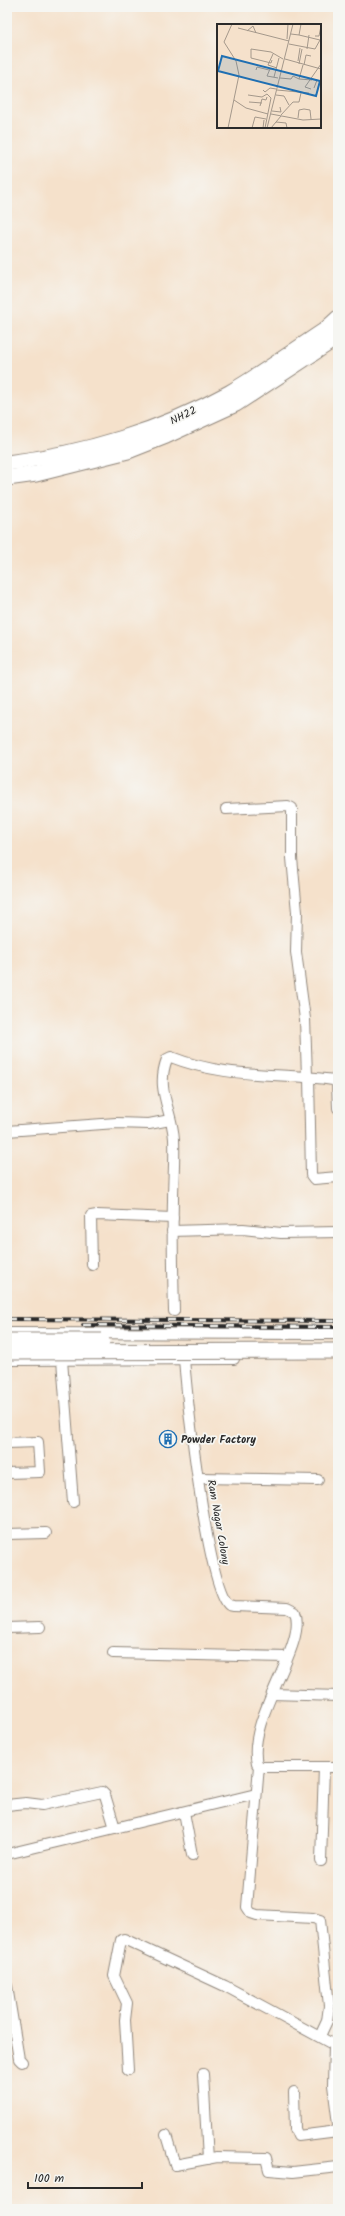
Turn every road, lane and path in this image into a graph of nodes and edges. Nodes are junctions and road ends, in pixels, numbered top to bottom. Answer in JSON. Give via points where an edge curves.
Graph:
{"nodes":[{"id":1,"x":338,"y":318,"type":"edge"},
{"id":2,"x":338,"y":337,"type":"edge"},
{"id":3,"x":7,"y":463,"type":"edge"},
{"id":4,"x":7,"y":478,"type":"edge"},
{"id":5,"x":226,"y":809,"type":"dead end"},
{"id":6,"x":308,"y":1076,"type":"junction"},
{"id":7,"x":338,"y":1108,"type":"edge"},
{"id":8,"x":170,"y":1120,"type":"junction"},
{"id":9,"x":7,"y":1131,"type":"edge"},
{"id":10,"x":338,"y":1177,"type":"edge"},
{"id":11,"x":173,"y":1218,"type":"junction"},
{"id":12,"x":172,"y":1231,"type":"junction"},
{"id":13,"x":338,"y":1232,"type":"edge"},
{"id":14,"x":92,"y":1265,"type":"dead end"},
{"id":15,"x":174,"y":1311,"type":"dead end"},
{"id":16,"x":7,"y":1333,"type":"edge"},
{"id":17,"x":140,"y":1333,"type":"junction"},
{"id":18,"x":338,"y":1334,"type":"edge"},
{"id":19,"x":7,"y":1341,"type":"edge"},
{"id":20,"x":338,"y":1342,"type":"edge"},
{"id":21,"x":338,"y":1351,"type":"edge"},
{"id":22,"x":7,"y":1352,"type":"edge"},
{"id":23,"x":338,"y":1358,"type":"edge"},
{"id":24,"x":184,"y":1359,"type":"junction"},
{"id":25,"x":7,"y":1360,"type":"edge"},
{"id":26,"x":62,"y":1360,"type":"junction"},
{"id":27,"x":139,"y":1360,"type":"junction"},
{"id":28,"x":7,"y":1443,"type":"edge"},
{"id":29,"x":7,"y":1473,"type":"edge"},
{"id":30,"x":199,"y":1478,"type":"junction"},
{"id":31,"x":318,"y":1480,"type":"dead end"},
{"id":32,"x":73,"y":1502,"type":"dead end"},
{"id":33,"x":46,"y":1533,"type":"dead end"},
{"id":34,"x":7,"y":1534,"type":"edge"},
{"id":35,"x":40,"y":1627,"type":"dead end"},
{"id":36,"x":7,"y":1628,"type":"edge"},
{"id":37,"x":113,"y":1654,"type":"dead end"},
{"id":38,"x":287,"y":1657,"type":"junction"},
{"id":39,"x":272,"y":1694,"type":"junction"},
{"id":40,"x":338,"y":1696,"type":"edge"},
{"id":41,"x":258,"y":1764,"type":"junction"},
{"id":42,"x":338,"y":1767,"type":"edge"},
{"id":43,"x":324,"y":1768,"type":"junction"},
{"id":44,"x":256,"y":1794,"type":"junction"},
{"id":45,"x":7,"y":1805,"type":"edge"},
{"id":46,"x":184,"y":1812,"type":"junction"},
{"id":47,"x":115,"y":1828,"type":"junction"},
{"id":48,"x":7,"y":1854,"type":"edge"},
{"id":49,"x":192,"y":1855,"type":"dead end"},
{"id":50,"x":321,"y":1861,"type":"dead end"},
{"id":51,"x":7,"y":1986,"type":"edge"},
{"id":52,"x":320,"y":2036,"type":"junction"},
{"id":53,"x":336,"y":2046,"type":"edge"},
{"id":54,"x":22,"y":2062,"type":"dead end"},
{"id":55,"x":128,"y":2070,"type":"dead end"},
{"id":56,"x":203,"y":2074,"type":"dead end"},
{"id":57,"x":294,"y":2092,"type":"dead end"},
{"id":58,"x":338,"y":2124,"type":"edge"},
{"id":59,"x":338,"y":2131,"type":"edge"},
{"id":60,"x":166,"y":2135,"type":"dead end"},
{"id":61,"x":208,"y":2158,"type":"junction"},
{"id":62,"x":338,"y":2167,"type":"edge"}],
"edges":[{"from":1,"to":3,"type":"highway","name":"NH22","via":[[326,330],[229,393],[164,424],[35,460]]},
{"from":2,"to":4,"type":"highway","name":"NH22","via":[[236,404],[166,436],[128,451],[36,474]]},
{"from":5,"to":6,"type":"street","via":[[288,806],[292,808],[292,858],[297,898],[296,952],[306,1019]]},
{"from":6,"to":7,"type":"street","via":[[336,1082]]},
{"from":6,"to":8,"type":"street","via":[[228,1073],[194,1066],[169,1057],[163,1070],[162,1087]]},
{"from":6,"to":10,"type":"street","via":[[311,1175],[314,1179]]},
{"from":8,"to":9,"type":"street","via":[[148,1124],[116,1123]]},
{"from":8,"to":11,"type":"street","via":[[174,1155]]},
{"from":11,"to":12,"type":"street"},
{"from":11,"to":14,"type":"street","via":[[97,1214],[91,1216]]},
{"from":12,"to":13,"type":"street","via":[[243,1229],[281,1233]]},
{"from":12,"to":15,"type":"street"},
{"from":16,"to":17,"type":"street"},
{"from":17,"to":18,"type":"street"},
{"from":17,"to":27,"type":"street"},
{"from":19,"to":20,"type":"highway","bridge":true},
{"from":21,"to":22,"type":"highway","bridge":true},
{"from":23,"to":24,"type":"street"},
{"from":24,"to":27,"type":"street"},
{"from":24,"to":30,"type":"street","name":"Ram Nagar Colony","via":[[186,1393]]},
{"from":25,"to":26,"type":"street"},
{"from":26,"to":27,"type":"street"},
{"from":26,"to":32,"type":"street"},
{"from":28,"to":29,"type":"street","via":[[38,1442],[40,1472]]},
{"from":30,"to":31,"type":"street"},
{"from":30,"to":38,"type":"street","name":"Ram Nagar Colony","via":[[210,1553],[224,1598],[229,1605],[234,1606],[287,1608],[295,1612],[296,1630]]},
{"from":33,"to":34,"type":"street"},
{"from":35,"to":36,"type":"street"},
{"from":37,"to":38,"type":"street"},
{"from":38,"to":39,"type":"street","name":"Ram Nagar Colony"},
{"from":39,"to":40,"type":"street"},
{"from":39,"to":41,"type":"street","name":"Ram Nagar Colony","via":[[260,1725]]},
{"from":41,"to":43,"type":"street"},
{"from":41,"to":44,"type":"street","name":"Ram Nagar Colony"},
{"from":42,"to":43,"type":"street"},
{"from":43,"to":50,"type":"street"},
{"from":44,"to":46,"type":"street"},
{"from":44,"to":52,"type":"street","name":"Ram Nagar Colony","via":[[247,1907],[251,1913],[257,1915],[320,1920],[329,2006],[327,2021]]},
{"from":45,"to":47,"type":"street","via":[[42,1804],[102,1792]]},
{"from":46,"to":47,"type":"street"},
{"from":46,"to":49,"type":"street"},
{"from":47,"to":48,"type":"street"},
{"from":51,"to":54,"type":"street","via":[[19,2059]]},
{"from":52,"to":53,"type":"street"},
{"from":52,"to":55,"type":"street","via":[[225,1986],[123,1939],[114,1976],[127,2003],[125,2020]]},
{"from":53,"to":58,"type":"street","via":[[333,2085]]},
{"from":56,"to":61,"type":"street"},
{"from":57,"to":59,"type":"street","via":[[295,2129],[298,2136]]},
{"from":60,"to":61,"type":"street","via":[[175,2165]]},
{"from":61,"to":62,"type":"street","via":[[264,2158],[267,2159],[270,2171]]}]}
